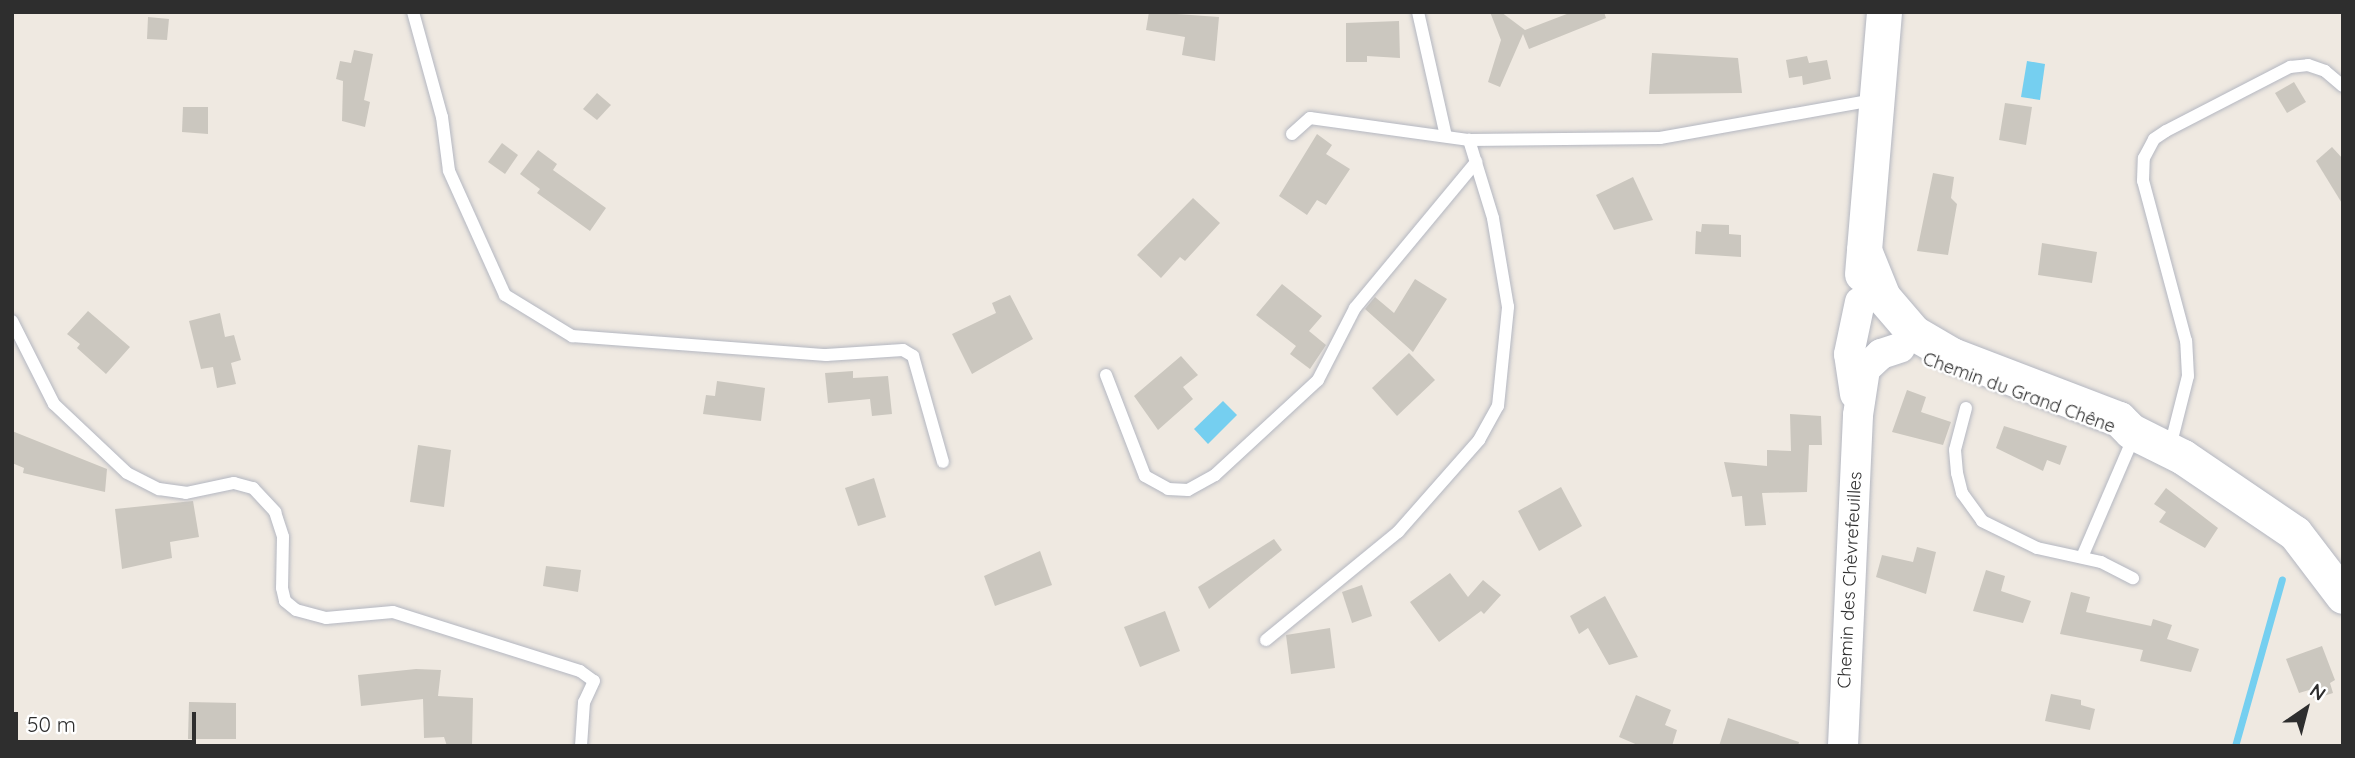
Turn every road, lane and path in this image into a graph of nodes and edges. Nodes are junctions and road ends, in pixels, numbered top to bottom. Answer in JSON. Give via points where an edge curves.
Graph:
{"nodes":[{"id":1,"x":413,"y":12,"type":"edge"},
{"id":2,"x":1418,"y":12,"type":"edge"},
{"id":3,"x":1884,"y":12,"type":"edge"},
{"id":4,"x":2343,"y":86,"type":"edge"},
{"id":5,"x":1877,"y":100,"type":"junction"},
{"id":6,"x":1292,"y":134,"type":"dead end"},
{"id":7,"x":1446,"y":136,"type":"junction"},
{"id":8,"x":1469,"y":140,"type":"junction"},
{"id":9,"x":1476,"y":162,"type":"junction"},
{"id":10,"x":1872,"y":307,"type":"junction"},
{"id":11,"x":12,"y":321,"type":"edge"},
{"id":12,"x":1900,"y":348,"type":"junction"},
{"id":13,"x":1865,"y":369,"type":"junction"},
{"id":14,"x":1106,"y":375,"type":"dead end"},
{"id":15,"x":1966,"y":408,"type":"dead end"},
{"id":16,"x":1858,"y":415,"type":"junction"},
{"id":17,"x":2133,"y":432,"type":"junction"},
{"id":18,"x":2169,"y":450,"type":"junction"},
{"id":19,"x":943,"y":462,"type":"dead end"},
{"id":20,"x":2082,"y":557,"type":"junction"},
{"id":21,"x":2133,"y":578,"type":"dead end"},
{"id":22,"x":2343,"y":596,"type":"edge"},
{"id":23,"x":1266,"y":640,"type":"dead end"},
{"id":24,"x":581,"y":746,"type":"edge"},
{"id":25,"x":1843,"y":746,"type":"edge"}],
"edges":[{"from":1,"to":19,"type":"lane","via":[[442,117],[449,171],[505,295],[572,336],[826,355],[903,350],[913,356]]},
{"from":2,"to":7,"type":"lane"},
{"from":3,"to":5,"type":"main road"},
{"from":4,"to":18,"type":"lane","via":[[2325,71],[2290,67],[2166,131],[2154,139],[2144,158],[2143,181],[2186,341],[2188,376]]},
{"from":5,"to":8,"type":"lane","via":[[1660,138]]},
{"from":5,"to":10,"type":"main road","name":"Chemin du Grand Chêne","via":[[1864,250]]},
{"from":6,"to":7,"type":"lane","via":[[1310,118]]},
{"from":7,"to":8,"type":"lane"},
{"from":8,"to":9,"type":"lane"},
{"from":9,"to":14,"type":"lane","via":[[1355,308],[1318,380],[1215,475],[1188,491],[1168,489],[1145,476]]},
{"from":9,"to":23,"type":"lane","via":[[1493,218],[1508,307],[1498,406],[1479,440],[1398,532]]},
{"from":10,"to":12,"type":"main road","name":"Chemin du Grand Chêne"},
{"from":10,"to":13,"type":"street","name":"Chemin des Chèvrefeuilles"},
{"from":10,"to":16,"type":"street","name":"Chemin des Chèvrefeuilles","via":[[1849,354]]},
{"from":10,"to":17,"type":"main road","name":"Chemin du Grand Chêne","via":[[1952,355],[2119,419]]},
{"from":11,"to":24,"type":"lane","via":[[54,404],[127,473],[159,489],[186,493],[234,482],[254,488],[275,512],[284,537],[282,588],[285,601],[296,610],[326,618],[393,612],[580,671],[594,681],[584,702]]},
{"from":12,"to":13,"type":"street","via":[[1881,354]]},
{"from":12,"to":17,"type":"main road","name":"Chemin du Grand Chêne","via":[[1941,367],[2122,432]]},
{"from":13,"to":16,"type":"street","name":"Chemin des Chèvrefeuilles"},
{"from":15,"to":20,"type":"lane","via":[[1955,450],[1968,505],[1982,522],[2006,535]]},
{"from":16,"to":25,"type":"street","name":"Chemin des Chèvrefeuilles"},
{"from":17,"to":18,"type":"main road","name":"Chemin du Grand Chêne"},
{"from":17,"to":20,"type":"lane"},
{"from":18,"to":22,"type":"main road","name":"Chemin du Grand Chêne","via":[[2295,533]]},
{"from":20,"to":21,"type":"lane"}]}
